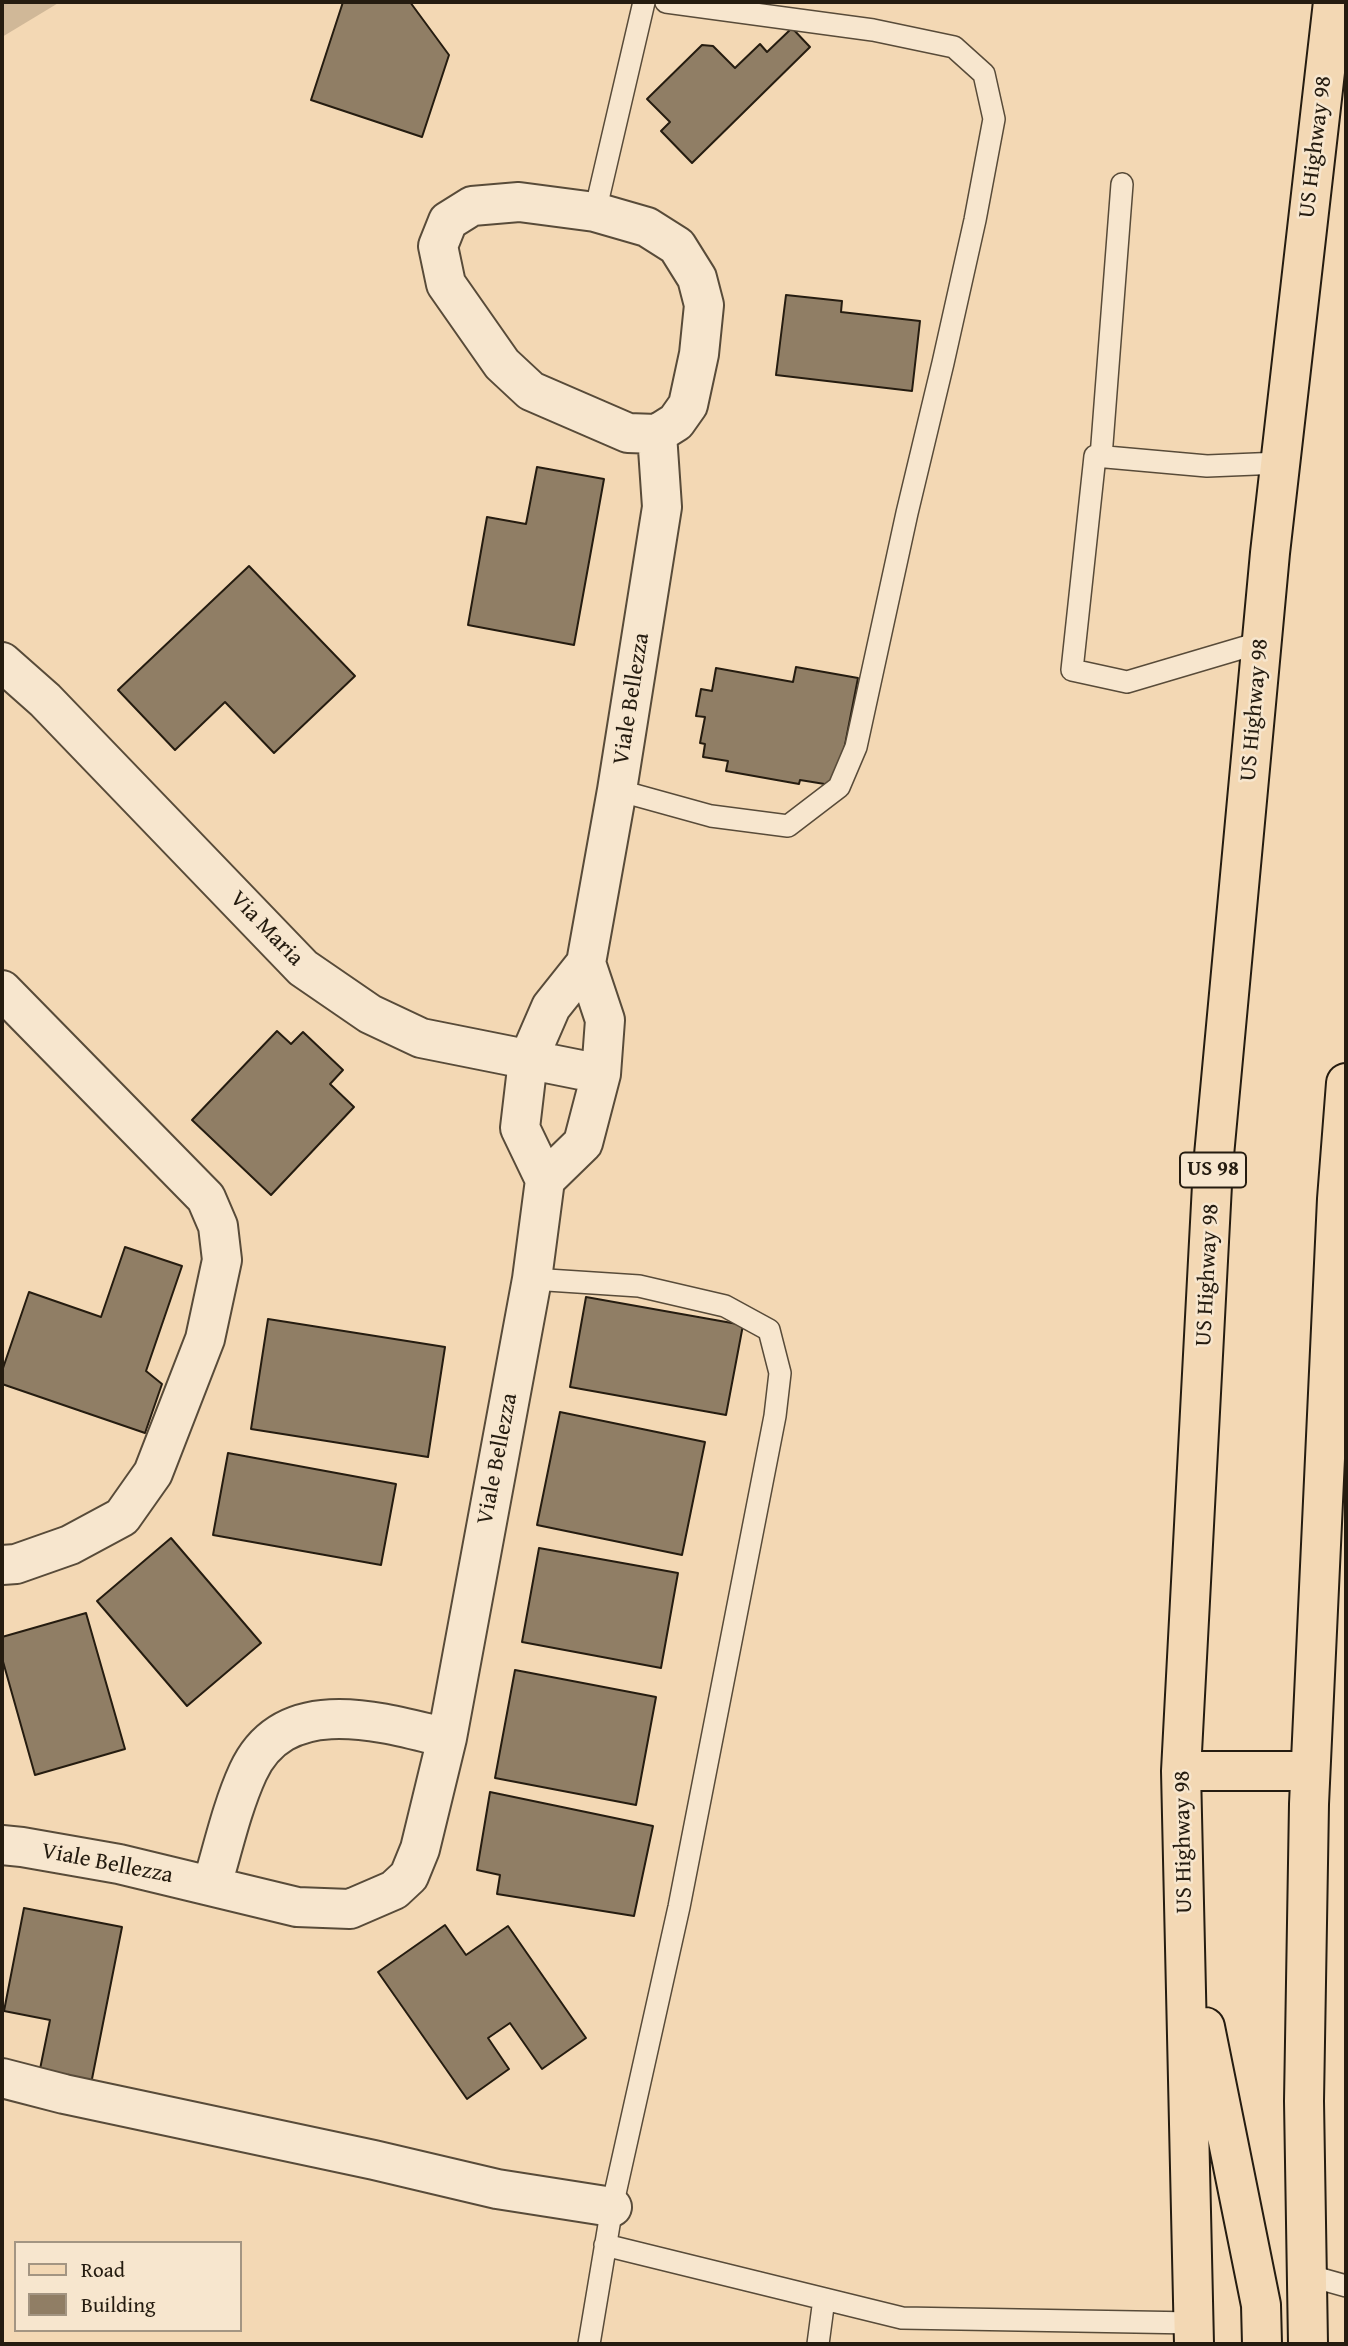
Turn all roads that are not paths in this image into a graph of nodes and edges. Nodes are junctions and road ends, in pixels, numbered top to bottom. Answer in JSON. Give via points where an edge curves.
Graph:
{"nodes":[{"id":1,"x":644,"y":2,"type":"edge"},
{"id":2,"x":666,"y":2,"type":"edge"},
{"id":3,"x":1333,"y":2,"type":"edge"},
{"id":4,"x":1122,"y":184,"type":"dead end"},
{"id":5,"x":595,"y":212,"type":"junction"},
{"id":6,"x":657,"y":434,"type":"junction"},
{"id":7,"x":1101,"y":457,"type":"junction"},
{"id":8,"x":1280,"y":463,"type":"junction"},
{"id":9,"x":1262,"y":642,"type":"junction"},
{"id":10,"x":2,"y":662,"type":"edge"},
{"id":11,"x":617,"y":790,"type":"junction"},
{"id":12,"x":586,"y":963,"type":"junction"},
{"id":13,"x":2,"y":990,"type":"edge"},
{"id":14,"x":528,"y":1060,"type":"junction"},
{"id":15,"x":601,"y":1074,"type":"junction"},
{"id":16,"x":1346,"y":1083,"type":"edge"},
{"id":17,"x":1345,"y":1121,"type":"edge"},
{"id":18,"x":545,"y":1180,"type":"junction"},
{"id":19,"x":532,"y":1279,"type":"junction"},
{"id":20,"x":2,"y":1565,"type":"edge"},
{"id":21,"x":447,"y":1738,"type":"junction"},
{"id":22,"x":1181,"y":1771,"type":"junction"},
{"id":23,"x":1310,"y":1771,"type":"junction"},
{"id":24,"x":2,"y":1845,"type":"edge"},
{"id":25,"x":212,"y":1885,"type":"junction"},
{"id":26,"x":1185,"y":1925,"type":"junction"},
{"id":27,"x":2,"y":2078,"type":"edge"},
{"id":28,"x":612,"y":2207,"type":"junction"},
{"id":29,"x":605,"y":2245,"type":"junction"},
{"id":30,"x":1307,"y":2276,"type":"junction"},
{"id":31,"x":1346,"y":2286,"type":"edge"},
{"id":32,"x":824,"y":2299,"type":"junction"},
{"id":33,"x":1194,"y":2334,"type":"edge"},
{"id":34,"x":589,"y":2344,"type":"edge"},
{"id":35,"x":818,"y":2344,"type":"edge"},
{"id":36,"x":1262,"y":2344,"type":"edge"},
{"id":37,"x":1308,"y":2344,"type":"edge"}],
"edges":[{"from":1,"to":5,"type":"lane"},
{"from":2,"to":11,"type":"lane","via":[[873,30],[954,47],[984,74],[994,119],[856,747],[839,788],[788,826],[711,816]]},
{"from":3,"to":8,"type":"main road","name":"US Highway 98","number":"US 98"},
{"from":4,"to":7,"type":"lane"},
{"from":5,"to":6,"type":"street","via":[[647,227],[677,246],[697,278],[704,305],[688,405],[676,422]]},
{"from":5,"to":6,"type":"street","via":[[519,202],[472,206],[448,221],[438,246],[446,284],[502,364],[531,391],[628,433]]},
{"from":6,"to":11,"type":"street","name":"Viale Bellezza","via":[[662,507]]},
{"from":7,"to":8,"type":"lane","via":[[1208,466]]},
{"from":7,"to":9,"type":"lane","via":[[1095,456],[1072,670],[1127,681]]},
{"from":8,"to":9,"type":"main road","name":"US Highway 98","number":"US 98"},
{"from":9,"to":22,"type":"main road","name":"US Highway 98","number":"US 98","via":[[1213,1166]]},
{"from":10,"to":14,"type":"street","name":"Via Maria","via":[[45,699],[303,968],[370,1014],[421,1038]]},
{"from":11,"to":12,"type":"street","name":"Viale Bellezza"},
{"from":12,"to":14,"type":"street","name":"Viale Bellezza","via":[[551,1007]]},
{"from":12,"to":15,"type":"street","name":"Viale Bellezza","via":[[605,1020]]},
{"from":13,"to":20,"type":"street","via":[[206,1198],[218,1226],[222,1260],[205,1339],[179,1412],[153,1473],[122,1517],[70,1545]]},
{"from":14,"to":15,"type":"street","name":"Via Maria"},
{"from":14,"to":18,"type":"street","name":"Viale Bellezza","via":[[520,1128]]},
{"from":15,"to":18,"type":"street","name":"Viale Bellezza","via":[[583,1143]]},
{"from":16,"to":17,"type":"main road"},
{"from":17,"to":23,"type":"main road","via":[[1337,1199]]},
{"from":18,"to":19,"type":"street","name":"Viale Bellezza"},
{"from":19,"to":21,"type":"street","name":"Viale Bellezza"},
{"from":19,"to":28,"type":"lane","via":[[639,1286],[724,1306],[769,1330],[780,1373],[679,1907]]},
{"from":21,"to":25,"type":"street","via":[[374,1720],[333,1717],[290,1728],[267,1745],[248,1770]]},
{"from":21,"to":25,"type":"street","name":"Viale Bellezza","via":[[420,1849],[409,1876],[394,1890],[350,1909],[310,1908]]},
{"from":22,"to":23,"type":"main road"},
{"from":22,"to":26,"type":"main road","name":"US Highway 98","number":"US 98"},
{"from":23,"to":30,"type":"main road","via":[[1304,2101]]},
{"from":24,"to":25,"type":"street","name":"Viale Bellezza"},
{"from":26,"to":33,"type":"main road","name":"US Highway 98","number":"US 98"},
{"from":26,"to":36,"type":"main road","via":[[1261,2305]]},
{"from":27,"to":28,"type":"street","via":[[497,2189]]},
{"from":28,"to":29,"type":"lane"},
{"from":29,"to":32,"type":"lane"},
{"from":29,"to":34,"type":"lane"},
{"from":30,"to":31,"type":"lane"},
{"from":30,"to":37,"type":"main road"},
{"from":32,"to":33,"type":"lane","via":[[902,2318]]},
{"from":32,"to":35,"type":"lane"}]}
